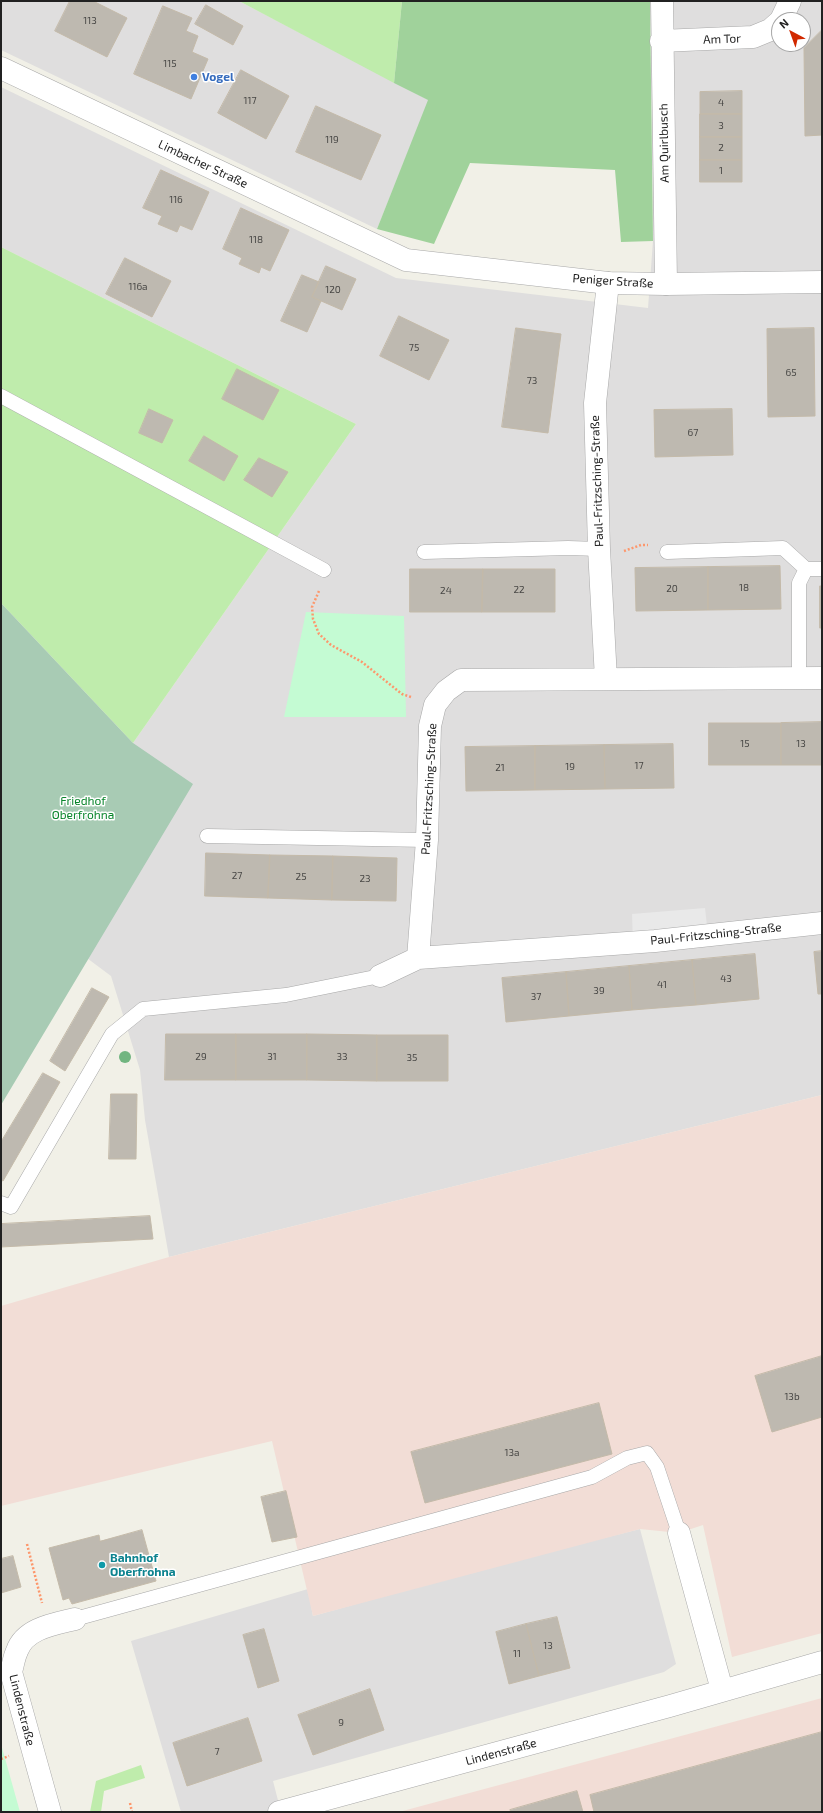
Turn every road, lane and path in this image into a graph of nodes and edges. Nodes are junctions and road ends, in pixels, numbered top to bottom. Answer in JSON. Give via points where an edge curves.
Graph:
{"nodes":[{"id":1,"x":662,"y":1,"type":"edge"},
{"id":2,"x":790,"y":1,"type":"edge"},
{"id":3,"x":785,"y":12,"type":"edge"},
{"id":4,"x":771,"y":29,"type":"edge"},
{"id":5,"x":661,"y":40,"type":"junction"},
{"id":6,"x":1,"y":68,"type":"edge"},
{"id":7,"x":406,"y":260,"type":"joint"},
{"id":8,"x":822,"y":282,"type":"edge"},
{"id":9,"x":608,"y":283,"type":"junction"},
{"id":10,"x":666,"y":284,"type":"junction"},
{"id":11,"x":1,"y":396,"type":"edge"},
{"id":12,"x":424,"y":552,"type":"dead end"},
{"id":13,"x":599,"y":552,"type":"junction"},
{"id":14,"x":666,"y":552,"type":"joint"},
{"id":15,"x":806,"y":569,"type":"junction"},
{"id":16,"x":822,"y":569,"type":"edge"},
{"id":17,"x":324,"y":570,"type":"joint"},
{"id":18,"x":799,"y":678,"type":"junction"},
{"id":19,"x":822,"y":678,"type":"edge"},
{"id":20,"x":606,"y":679,"type":"junction"},
{"id":21,"x":435,"y":705,"type":"junction"},
{"id":22,"x":207,"y":836,"type":"dead end"},
{"id":23,"x":428,"y":840,"type":"junction"},
{"id":24,"x":822,"y":923,"type":"edge"},
{"id":25,"x":418,"y":958,"type":"junction"},
{"id":26,"x":380,"y":976,"type":"joint"},
{"id":27,"x":1,"y":1203,"type":"edge"},
{"id":28,"x":679,"y":1533,"type":"joint"},
{"id":29,"x":27,"y":1544,"type":"dead end"},
{"id":30,"x":75,"y":1619,"type":"joint"},
{"id":31,"x":47,"y":1626,"type":"junction"},
{"id":32,"x":822,"y":1662,"type":"edge"},
{"id":33,"x":722,"y":1690,"type":"junction"},
{"id":34,"x":130,"y":1803,"type":"dead end"},
{"id":35,"x":50,"y":1812,"type":"edge"},
{"id":36,"x":132,"y":1812,"type":"edge"},
{"id":37,"x":278,"y":1812,"type":"edge"}],
"edges":[{"from":1,"to":5,"type":"street","name":"Am Quirlbusch"},
{"from":2,"to":3,"type":"street"},
{"from":4,"to":5,"type":"street","name":"Am Tor","via":[[753,38]]},
{"from":5,"to":10,"type":"street","name":"Am Quirlbusch"},
{"from":6,"to":7,"type":"street","name":"Limbacher Straße"},
{"from":7,"to":9,"type":"street","name":"Peniger Straße"},
{"from":8,"to":10,"type":"street","name":"Peniger Straße"},
{"from":9,"to":10,"type":"street","name":"Peniger Straße"},
{"from":9,"to":13,"type":"street","name":"Paul-Fritzsching-Straße","via":[[595,403]]},
{"from":11,"to":17,"type":"lane"},
{"from":12,"to":13,"type":"lane","via":[[568,548]]},
{"from":13,"to":14,"type":"path","via":[[617,554],[641,545],[665,545]]},
{"from":13,"to":20,"type":"street","name":"Paul-Fritzsching-Straße"},
{"from":14,"to":15,"type":"lane","via":[[783,548]]},
{"from":15,"to":16,"type":"lane"},
{"from":15,"to":18,"type":"lane","via":[[799,583]]},
{"from":17,"to":21,"type":"path","via":[[331,574],[315,597],[312,607],[313,619],[320,634],[331,645],[362,662],[402,694],[425,698]]},
{"from":18,"to":19,"type":"street","name":"Paul-Fritzsching-Straße"},
{"from":18,"to":20,"type":"street","name":"Paul-Fritzsching-Straße"},
{"from":20,"to":21,"type":"street","name":"Paul-Fritzsching-Straße","via":[[461,680],[446,691]]},
{"from":21,"to":23,"type":"street","name":"Paul-Fritzsching-Straße","via":[[430,726]]},
{"from":22,"to":23,"type":"lane"},
{"from":23,"to":25,"type":"street","name":"Paul-Fritzsching-Straße"},
{"from":24,"to":25,"type":"street","name":"Paul-Fritzsching-Straße","via":[[655,941]]},
{"from":25,"to":26,"type":"street","name":"Paul-Fritzsching-Straße"},
{"from":26,"to":27,"type":"lane","via":[[286,995],[143,1009],[112,1034],[11,1207]]},
{"from":28,"to":30,"type":"lane","via":[[658,1467],[647,1453],[627,1458],[592,1477]]},
{"from":28,"to":33,"type":"street"},
{"from":29,"to":31,"type":"path"},
{"from":30,"to":31,"type":"street","name":"Lindenstraße"},
{"from":31,"to":35,"type":"street","name":"Lindenstraße","via":[[29,1635],[17,1649],[11,1672]]},
{"from":32,"to":33,"type":"street","name":"Lindenstraße"},
{"from":33,"to":37,"type":"street","name":"Lindenstraße"},
{"from":34,"to":36,"type":"path"}]}
